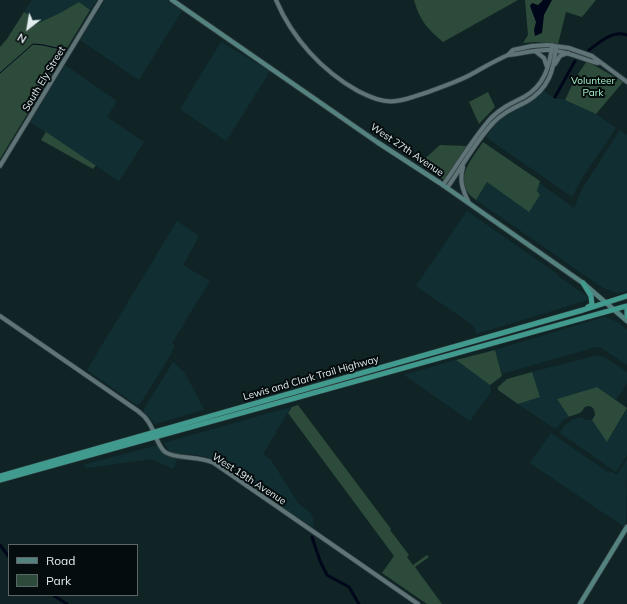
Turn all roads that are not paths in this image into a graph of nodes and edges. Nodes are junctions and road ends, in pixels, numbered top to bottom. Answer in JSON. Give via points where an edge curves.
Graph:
{"nodes":[{"id":1,"x":101,"y":0,"type":"edge"},
{"id":2,"x":172,"y":0,"type":"edge"},
{"id":3,"x":276,"y":0,"type":"edge"},
{"id":4,"x":554,"y":48,"type":"junction"},
{"id":5,"x":535,"y":50,"type":"junction"},
{"id":6,"x":570,"y":53,"type":"junction"},
{"id":7,"x":508,"y":55,"type":"junction"},
{"id":8,"x":599,"y":63,"type":"junction"},
{"id":9,"x":554,"y":64,"type":"junction"},
{"id":10,"x":547,"y":71,"type":"junction"},
{"id":11,"x":627,"y":82,"type":"edge"},
{"id":12,"x":525,"y":96,"type":"junction"},
{"id":13,"x":528,"y":100,"type":"junction"},
{"id":14,"x":464,"y":163,"type":"junction"},
{"id":15,"x":0,"y":166,"type":"edge"},
{"id":16,"x":445,"y":187,"type":"junction"},
{"id":17,"x":469,"y":203,"type":"junction"},
{"id":18,"x":583,"y":283,"type":"junction"},
{"id":19,"x":627,"y":296,"type":"edge"},
{"id":20,"x":606,"y":302,"type":"junction"},
{"id":21,"x":627,"y":306,"type":"edge"},
{"id":22,"x":614,"y":309,"type":"junction"},
{"id":23,"x":627,"y":310,"type":"edge"},
{"id":24,"x":567,"y":314,"type":"junction"},
{"id":25,"x":0,"y":316,"type":"edge"},
{"id":26,"x":627,"y":316,"type":"edge"},
{"id":27,"x":627,"y":321,"type":"edge"},
{"id":28,"x":154,"y":432,"type":"junction"},
{"id":29,"x":157,"y":437,"type":"junction"},
{"id":30,"x":0,"y":476,"type":"edge"},
{"id":31,"x":0,"y":480,"type":"edge"},
{"id":32,"x":627,"y":527,"type":"edge"},
{"id":33,"x":418,"y":604,"type":"edge"},
{"id":34,"x":580,"y":604,"type":"edge"}],
"edges":[{"from":1,"to":15,"type":"street","name":"South Ely Street"},
{"from":2,"to":16,"type":"main road","name":"West 27th Avenue"},
{"from":3,"to":7,"type":"street","via":[[296,35],[322,65],[358,91],[386,102],[407,99],[455,82]]},
{"from":4,"to":5,"type":"street"},
{"from":4,"to":6,"type":"street"},
{"from":4,"to":7,"type":"street","via":[[537,45],[514,50]]},
{"from":4,"to":8,"type":"street","via":[[569,48],[586,53]]},
{"from":4,"to":9,"type":"street"},
{"from":4,"to":10,"type":"street"},
{"from":5,"to":7,"type":"street"},
{"from":5,"to":10,"type":"street","via":[[545,59]]},
{"from":6,"to":8,"type":"street"},
{"from":6,"to":9,"type":"street","via":[[560,56]]},
{"from":8,"to":11,"type":"street"},
{"from":9,"to":13,"type":"street","via":[[545,85]]},
{"from":10,"to":12,"type":"street","via":[[540,83]]},
{"from":12,"to":13,"type":"street"},
{"from":12,"to":16,"type":"street","via":[[504,107],[490,120]]},
{"from":13,"to":14,"type":"street","via":[[508,110],[496,120]]},
{"from":14,"to":16,"type":"street"},
{"from":14,"to":17,"type":"street","via":[[461,181]]},
{"from":16,"to":17,"type":"main road","name":"West 27th Avenue"},
{"from":17,"to":18,"type":"main road","name":"West 27th Avenue"},
{"from":18,"to":20,"type":"main road","name":"West 27th Avenue"},
{"from":18,"to":24,"type":"highway","via":[[591,296],[592,305]]},
{"from":19,"to":20,"type":"highway","name":"Lewis and Clark Trail Highway"},
{"from":20,"to":22,"type":"main road","name":"West 27th Avenue"},
{"from":20,"to":24,"type":"highway","name":"Lewis and Clark Trail Highway"},
{"from":21,"to":22,"type":"highway","name":"Lewis and Clark Trail Highway"},
{"from":22,"to":27,"type":"main road","name":"West 27th Avenue"},
{"from":22,"to":29,"type":"highway","name":"Lewis and Clark Trail Highway"},
{"from":23,"to":26,"type":"highway"},
{"from":24,"to":28,"type":"highway","name":"Lewis and Clark Trail Highway"},
{"from":25,"to":28,"type":"street","name":"West 19th Avenue","via":[[138,411],[148,420]]},
{"from":28,"to":29,"type":"street","name":"West 19th Avenue"},
{"from":28,"to":30,"type":"highway","name":"Lewis and Clark Trail Highway"},
{"from":29,"to":31,"type":"highway","name":"Lewis and Clark Trail Highway"},
{"from":29,"to":33,"type":"street","name":"West 19th Avenue","via":[[164,451],[169,454],[214,463]]},
{"from":32,"to":34,"type":"main road"}]}
